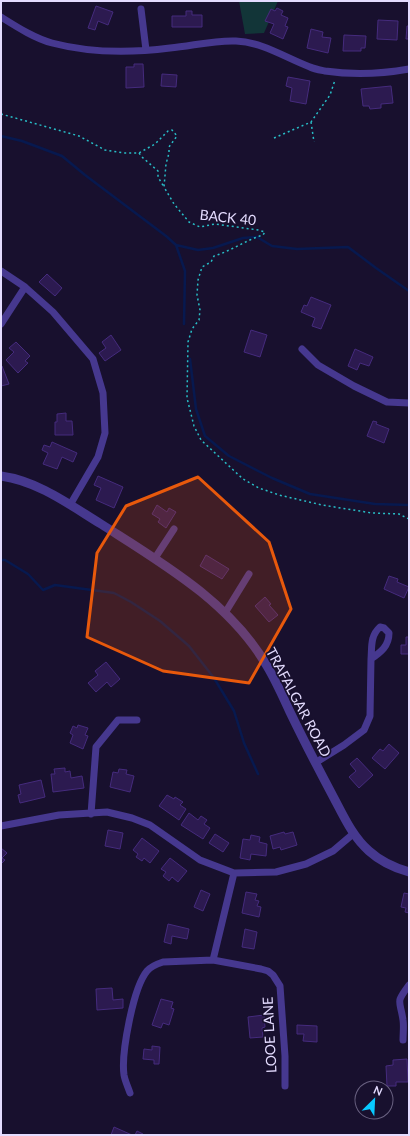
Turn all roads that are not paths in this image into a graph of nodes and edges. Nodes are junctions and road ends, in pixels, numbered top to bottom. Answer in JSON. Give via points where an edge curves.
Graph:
{"nodes":[{"id":1,"x":142,"y":9,"type":"dead end"},
{"id":2,"x":1,"y":17,"type":"edge"},
{"id":3,"x":146,"y":50,"type":"junction"},
{"id":4,"x":409,"y":69,"type":"edge"},
{"id":5,"x":1,"y":271,"type":"edge"},
{"id":6,"x":25,"y":287,"type":"junction"},
{"id":7,"x":1,"y":324,"type":"edge"},
{"id":8,"x":302,"y":348,"type":"dead end"},
{"id":9,"x":409,"y":403,"type":"edge"},
{"id":10,"x":1,"y":476,"type":"edge"},
{"id":11,"x":70,"y":505,"type":"junction"},
{"id":12,"x":174,"y":529,"type":"dead end"},
{"id":13,"x":155,"y":558,"type":"junction"},
{"id":14,"x":249,"y":574,"type":"dead end"},
{"id":15,"x":225,"y":613,"type":"junction"},
{"id":16,"x":371,"y":659,"type":"dead end"},
{"id":17,"x":137,"y":720,"type":"dead end"},
{"id":18,"x":315,"y":763,"type":"junction"},
{"id":19,"x":91,"y":814,"type":"junction"},
{"id":20,"x":1,"y":826,"type":"edge"},
{"id":21,"x":354,"y":834,"type":"junction"},
{"id":22,"x":409,"y":872,"type":"edge"},
{"id":23,"x":234,"y":873,"type":"junction"},
{"id":24,"x":213,"y":960,"type":"junction"},
{"id":25,"x":409,"y":985,"type":"edge"},
{"id":26,"x":403,"y":1040,"type":"dead end"},
{"id":27,"x":285,"y":1086,"type":"dead end"},
{"id":28,"x":130,"y":1093,"type":"dead end"}],
"edges":[{"from":1,"to":3,"type":"street"},
{"from":2,"to":3,"type":"street","via":[[51,43],[109,51]]},
{"from":3,"to":4,"type":"street","via":[[237,41],[262,46],[311,68],[337,73],[380,73]]},
{"from":5,"to":6,"type":"street"},
{"from":6,"to":7,"type":"street"},
{"from":6,"to":11,"type":"street","via":[[54,312],[93,359],[103,394],[105,433],[98,457]]},
{"from":8,"to":9,"type":"street","via":[[318,365],[354,386],[387,402]]},
{"from":10,"to":11,"type":"street","name":"TRAFALGAR ROAD","via":[[14,478],[44,490]]},
{"from":11,"to":13,"type":"street","name":"TRAFALGAR ROAD"},
{"from":12,"to":13,"type":"street"},
{"from":13,"to":15,"type":"street","name":"TRAFALGAR ROAD"},
{"from":14,"to":15,"type":"street"},
{"from":15,"to":18,"type":"street","name":"TRAFALGAR ROAD","via":[[248,638],[268,666]]},
{"from":16,"to":18,"type":"street","via":[[370,716],[364,730],[344,746]]},
{"from":17,"to":19,"type":"street","via":[[118,720],[96,747]]},
{"from":18,"to":21,"type":"street","name":"TRAFALGAR ROAD"},
{"from":19,"to":20,"type":"street","via":[[59,815]]},
{"from":19,"to":23,"type":"street","via":[[107,812],[150,825],[200,860]]},
{"from":21,"to":22,"type":"street","name":"TRAFALGAR ROAD","via":[[369,851],[389,864]]},
{"from":21,"to":23,"type":"street","via":[[333,850],[306,864],[276,872]]},
{"from":23,"to":24,"type":"street"},
{"from":24,"to":27,"type":"street","name":"LOOE LANE","via":[[268,971],[277,980],[280,986]]},
{"from":24,"to":28,"type":"street","name":"LOOE LANE","via":[[163,962],[155,964],[143,977],[132,1009],[126,1038],[124,1076]]},
{"from":25,"to":26,"type":"street","via":[[400,997],[399,1004],[403,1021]]}]}
